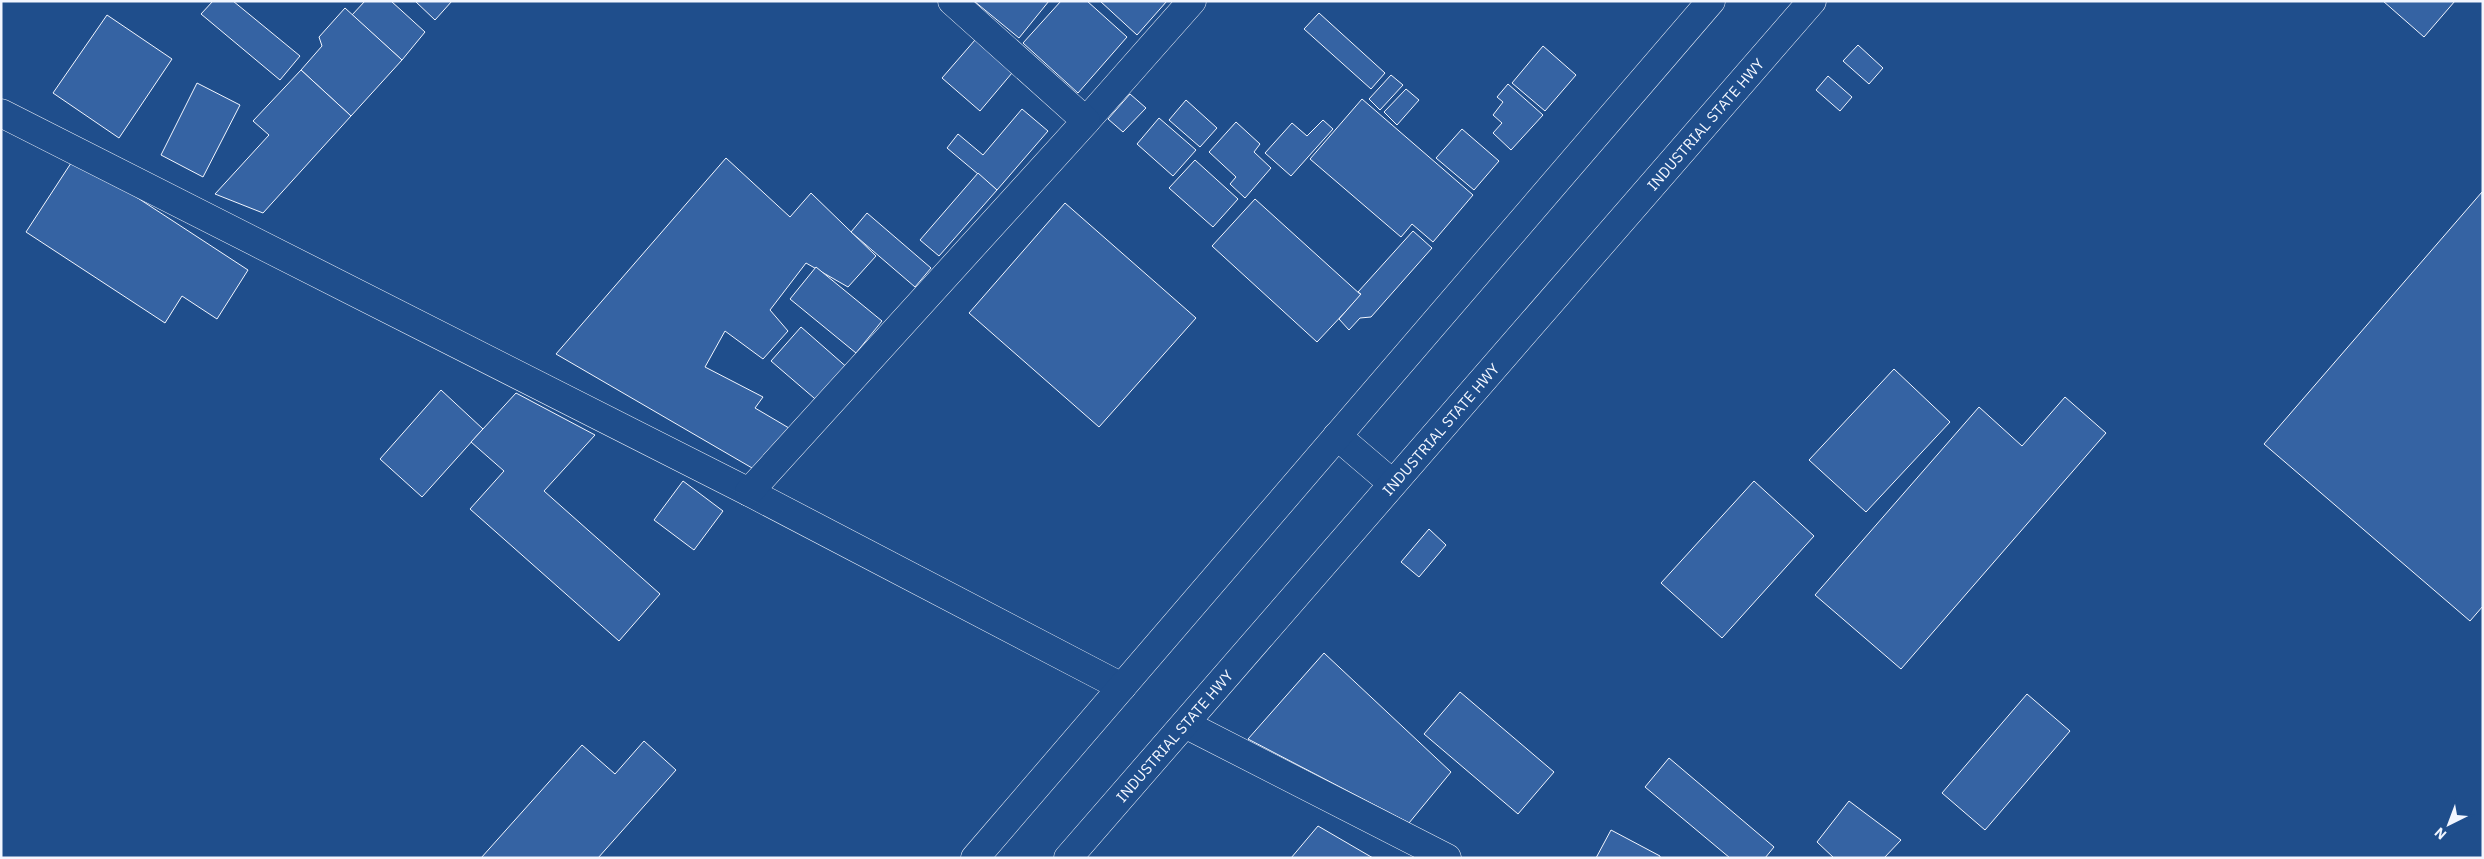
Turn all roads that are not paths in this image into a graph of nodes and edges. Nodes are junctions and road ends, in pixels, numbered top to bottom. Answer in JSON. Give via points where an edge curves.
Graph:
{"nodes":[{"id":1,"x":952,"y":1,"type":"edge"},
{"id":2,"x":1192,"y":1,"type":"edge"},
{"id":3,"x":1712,"y":1,"type":"edge"},
{"id":4,"x":1812,"y":1,"type":"edge"},
{"id":5,"x":1,"y":113,"type":"edge"},
{"id":6,"x":1086,"y":121,"type":"junction"},
{"id":7,"x":1337,"y":436,"type":"junction"},
{"id":8,"x":1392,"y":483,"type":"junction"},
{"id":9,"x":749,"y":492,"type":"junction"},
{"id":10,"x":1122,"y":687,"type":"junction"},
{"id":11,"x":1185,"y":724,"type":"junction"},
{"id":12,"x":975,"y":858,"type":"edge"},
{"id":13,"x":1068,"y":858,"type":"edge"},
{"id":14,"x":1447,"y":858,"type":"edge"}],
"edges":[{"from":1,"to":6,"type":"street"},
{"from":2,"to":6,"type":"street"},
{"from":3,"to":7,"type":"street"},
{"from":4,"to":8,"type":"street","name":"INDUSTRIAL STATE HWY"},
{"from":5,"to":9,"type":"street"},
{"from":6,"to":9,"type":"street"},
{"from":7,"to":8,"type":"street"},
{"from":7,"to":10,"type":"street"},
{"from":8,"to":11,"type":"street","name":"INDUSTRIAL STATE HWY"},
{"from":9,"to":10,"type":"street"},
{"from":10,"to":12,"type":"street"},
{"from":11,"to":13,"type":"street","name":"INDUSTRIAL STATE HWY"},
{"from":11,"to":14,"type":"street"}]}
